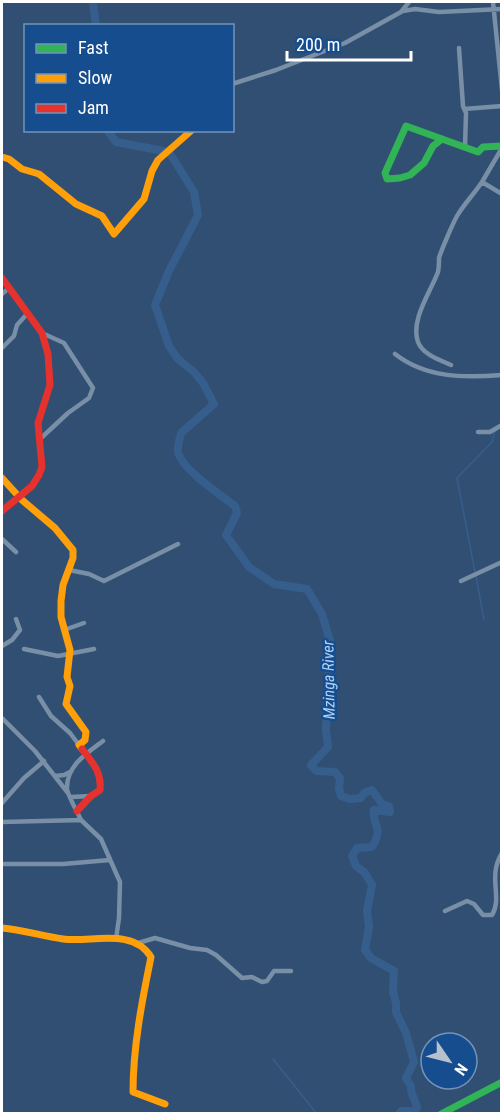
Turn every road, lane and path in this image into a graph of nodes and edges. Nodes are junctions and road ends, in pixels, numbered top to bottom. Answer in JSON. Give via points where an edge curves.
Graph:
{"nodes":[{"id":1,"x":409,"y":2,"type":"edge"},
{"id":2,"x":493,"y":2,"type":"edge"},
{"id":3,"x":501,"y":9,"type":"edge"},
{"id":4,"x":493,"y":10,"type":"junction"},
{"id":5,"x":401,"y":12,"type":"junction"},
{"id":6,"x":459,"y":48,"type":"dead end"},
{"id":7,"x":234,"y":83,"type":"edge"},
{"id":8,"x":501,"y":90,"type":"edge"},
{"id":9,"x":501,"y":106,"type":"edge"},
{"id":10,"x":464,"y":109,"type":"junction"},
{"id":11,"x":190,"y":132,"type":"edge"},
{"id":12,"x":442,"y":139,"type":"junction"},
{"id":13,"x":465,"y":147,"type":"junction"},
{"id":14,"x":501,"y":147,"type":"edge"},
{"id":15,"x":2,"y":157,"type":"edge"},
{"id":16,"x":482,"y":182,"type":"junction"},
{"id":17,"x":501,"y":194,"type":"edge"},
{"id":18,"x":2,"y":278,"type":"edge"},
{"id":19,"x":9,"y":288,"type":"junction"},
{"id":20,"x":2,"y":294,"type":"edge"},
{"id":21,"x":27,"y":314,"type":"junction"},
{"id":22,"x":42,"y":333,"type":"junction"},
{"id":23,"x":2,"y":348,"type":"edge"},
{"id":24,"x":395,"y":354,"type":"dead end"},
{"id":25,"x":451,"y":365,"type":"dead end"},
{"id":26,"x":501,"y":375,"type":"edge"},
{"id":27,"x":501,"y":425,"type":"edge"},
{"id":28,"x":478,"y":432,"type":"dead end"},
{"id":29,"x":39,"y":439,"type":"junction"},
{"id":30,"x":2,"y":478,"type":"edge"},
{"id":31,"x":18,"y":496,"type":"junction"},
{"id":32,"x":2,"y":511,"type":"edge"},
{"id":33,"x":2,"y":539,"type":"edge"},
{"id":34,"x":178,"y":544,"type":"dead end"},
{"id":35,"x":16,"y":552,"type":"dead end"},
{"id":36,"x":501,"y":562,"type":"edge"},
{"id":37,"x":69,"y":570,"type":"junction"},
{"id":38,"x":461,"y":581,"type":"dead end"},
{"id":39,"x":16,"y":619,"type":"dead end"},
{"id":40,"x":84,"y":623,"type":"dead end"},
{"id":41,"x":64,"y":630,"type":"junction"},
{"id":42,"x":2,"y":646,"type":"edge"},
{"id":43,"x":24,"y":649,"type":"dead end"},
{"id":44,"x":94,"y":650,"type":"dead end"},
{"id":45,"x":70,"y":655,"type":"junction"},
{"id":46,"x":39,"y":697,"type":"dead end"},
{"id":47,"x":2,"y":718,"type":"edge"},
{"id":48,"x":103,"y":741,"type":"dead end"},
{"id":49,"x":79,"y":745,"type":"junction"},
{"id":50,"x":86,"y":755,"type":"junction"},
{"id":51,"x":44,"y":761,"type":"junction"},
{"id":52,"x":70,"y":772,"type":"junction"},
{"id":53,"x":55,"y":776,"type":"junction"},
{"id":54,"x":69,"y":793,"type":"junction"},
{"id":55,"x":78,"y":796,"type":"junction"},
{"id":56,"x":91,"y":796,"type":"junction"},
{"id":57,"x":2,"y":803,"type":"edge"},
{"id":58,"x":77,"y":811,"type":"junction"},
{"id":59,"x":81,"y":820,"type":"junction"},
{"id":60,"x":2,"y":822,"type":"edge"},
{"id":61,"x":501,"y":853,"type":"edge"},
{"id":62,"x":110,"y":860,"type":"junction"},
{"id":63,"x":2,"y":864,"type":"edge"},
{"id":64,"x":445,"y":911,"type":"dead end"},
{"id":65,"x":2,"y":928,"type":"edge"},
{"id":66,"x":116,"y":939,"type":"junction"},
{"id":67,"x":135,"y":944,"type":"junction"},
{"id":68,"x":291,"y":971,"type":"dead end"},
{"id":69,"x":501,"y":1082,"type":"edge"},
{"id":70,"x":165,"y":1104,"type":"dead end"},
{"id":71,"x":441,"y":1113,"type":"edge"}],
"edges":[{"from":1,"to":5,"type":"street"},
{"from":2,"to":4,"type":"street"},
{"from":3,"to":4,"type":"street"},
{"from":4,"to":5,"type":"street"},
{"from":4,"to":8,"type":"street"},
{"from":5,"to":7,"type":"street","via":[[345,43]]},
{"from":6,"to":10,"type":"street"},
{"from":9,"to":10,"type":"street"},
{"from":10,"to":13,"type":"street"},
{"from":11,"to":15,"type":"street","via":[[158,160],[144,199],[114,234],[102,216],[76,204],[39,174]]},
{"from":12,"to":12,"type":"street","via":[[406,126],[387,179],[411,174]]},
{"from":12,"to":13,"type":"street"},
{"from":13,"to":14,"type":"street","via":[[478,152],[483,147]]},
{"from":14,"to":16,"type":"street"},
{"from":16,"to":17,"type":"street"},
{"from":16,"to":25,"type":"street","via":[[456,219],[418,318],[417,338],[422,348]]},
{"from":18,"to":19,"type":"street"},
{"from":19,"to":20,"type":"street"},
{"from":19,"to":21,"type":"street"},
{"from":21,"to":22,"type":"street"},
{"from":21,"to":23,"type":"street"},
{"from":22,"to":29,"type":"street","via":[[50,385],[38,423]]},
{"from":22,"to":29,"type":"street","via":[[64,343],[93,388],[89,398]]},
{"from":24,"to":26,"type":"street","via":[[414,366],[441,375]]},
{"from":27,"to":28,"type":"street","via":[[490,432]]},
{"from":29,"to":31,"type":"street","via":[[41,471],[36,482]]},
{"from":30,"to":31,"type":"street"},
{"from":31,"to":32,"type":"street"},
{"from":31,"to":37,"type":"street","via":[[72,547]]},
{"from":33,"to":35,"type":"street"},
{"from":34,"to":37,"type":"street","via":[[104,581]]},
{"from":36,"to":38,"type":"street"},
{"from":37,"to":41,"type":"street","via":[[61,601]]},
{"from":39,"to":42,"type":"street","via":[[20,630]]},
{"from":40,"to":41,"type":"street"},
{"from":41,"to":45,"type":"street"},
{"from":43,"to":45,"type":"street"},
{"from":44,"to":45,"type":"street"},
{"from":45,"to":49,"type":"street","via":[[66,704],[86,732]]},
{"from":46,"to":49,"type":"street"},
{"from":47,"to":51,"type":"street"},
{"from":48,"to":50,"type":"street"},
{"from":49,"to":50,"type":"street"},
{"from":50,"to":52,"type":"street"},
{"from":50,"to":56,"type":"street","via":[[100,771],[100,790]]},
{"from":51,"to":53,"type":"street"},
{"from":51,"to":57,"type":"street"},
{"from":52,"to":53,"type":"street"},
{"from":52,"to":54,"type":"street"},
{"from":53,"to":54,"type":"street"},
{"from":54,"to":55,"type":"street"},
{"from":54,"to":55,"type":"street"},
{"from":54,"to":58,"type":"street"},
{"from":55,"to":56,"type":"street"},
{"from":56,"to":58,"type":"street"},
{"from":58,"to":59,"type":"street"},
{"from":59,"to":60,"type":"street"},
{"from":59,"to":62,"type":"street","via":[[101,839]]},
{"from":61,"to":64,"type":"street","via":[[496,862],[497,902],[492,915],[483,915],[474,903],[467,901]]},
{"from":62,"to":63,"type":"street"},
{"from":62,"to":66,"type":"street","via":[[120,882]]},
{"from":65,"to":66,"type":"street","via":[[70,940]]},
{"from":66,"to":67,"type":"street"},
{"from":67,"to":68,"type":"street","via":[[155,938],[207,950],[242,978],[262,982],[274,971]]},
{"from":67,"to":70,"type":"street","via":[[151,957],[133,1092]]},
{"from":69,"to":71,"type":"street"}]}
